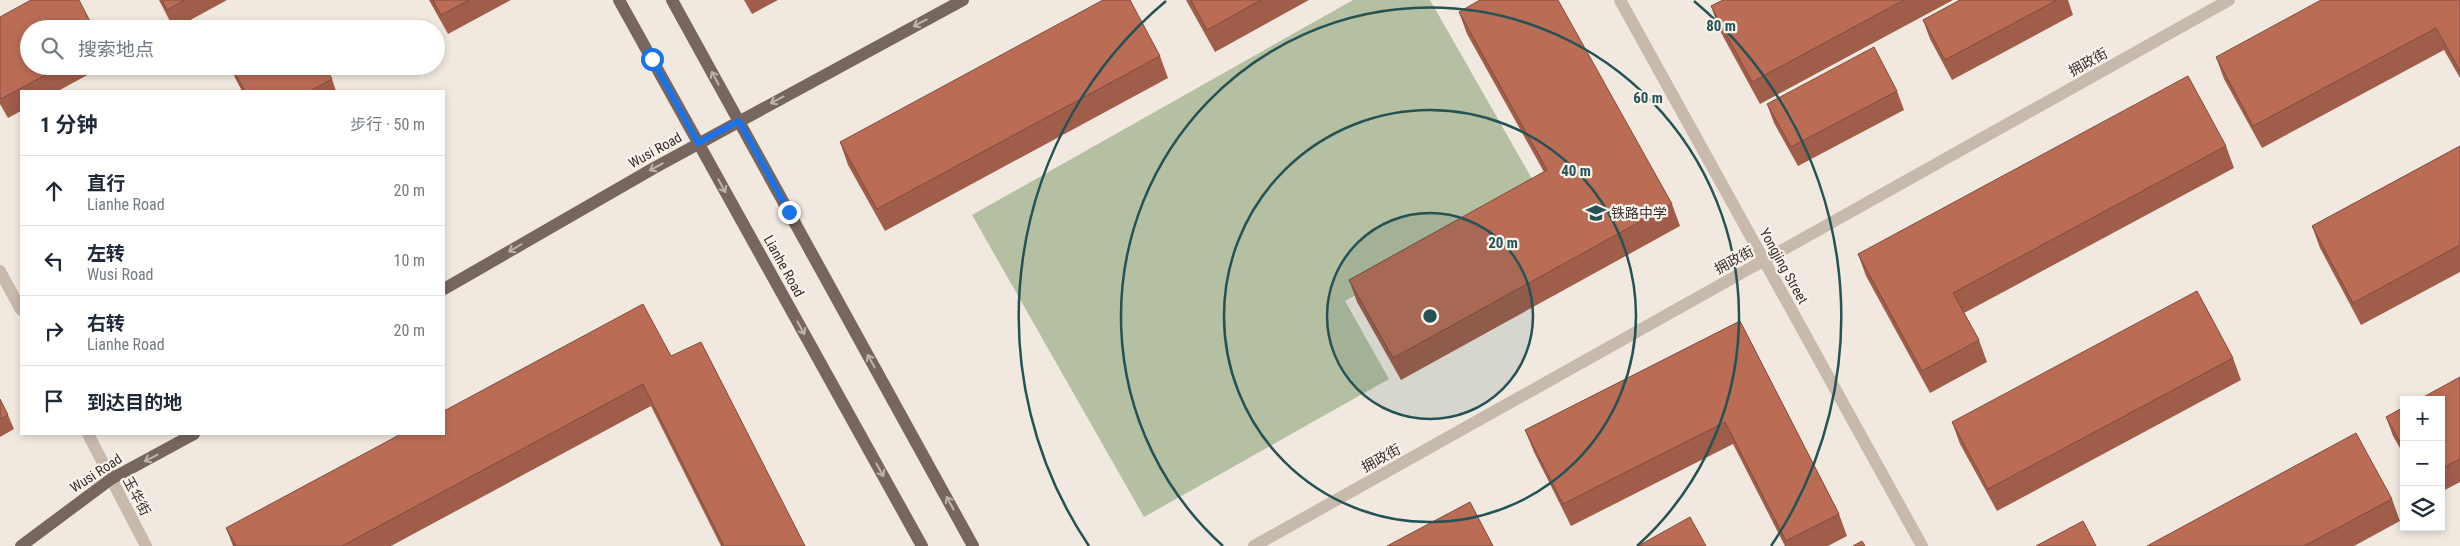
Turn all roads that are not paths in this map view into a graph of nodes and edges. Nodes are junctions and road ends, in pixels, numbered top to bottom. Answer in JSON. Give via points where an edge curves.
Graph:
{"nodes":[{"id":1,"x":619,"y":0,"type":"edge"},
{"id":2,"x":672,"y":0,"type":"edge"},
{"id":3,"x":963,"y":0,"type":"edge"},
{"id":4,"x":1620,"y":0,"type":"edge"},
{"id":5,"x":2229,"y":0,"type":"edge"},
{"id":6,"x":739,"y":121,"type":"junction"},
{"id":7,"x":698,"y":143,"type":"junction"},
{"id":8,"x":1764,"y":260,"type":"junction"},
{"id":9,"x":0,"y":271,"type":"edge"},
{"id":10,"x":445,"y":288,"type":"edge"},
{"id":11,"x":20,"y":308,"type":"edge"},
{"id":12,"x":88,"y":435,"type":"edge"},
{"id":13,"x":192,"y":435,"type":"edge"},
{"id":14,"x":110,"y":479,"type":"junction"},
{"id":15,"x":21,"y":546,"type":"edge"},
{"id":16,"x":146,"y":546,"type":"edge"},
{"id":17,"x":922,"y":546,"type":"edge"},
{"id":18,"x":974,"y":546,"type":"edge"},
{"id":19,"x":1254,"y":546,"type":"edge"},
{"id":20,"x":1922,"y":546,"type":"edge"}],
"edges":[{"from":1,"to":7,"type":"main road","name":"Lianhe Road"},
{"from":6,"to":2,"type":"main road","one_way":true},
{"from":3,"to":6,"type":"main road","name":"Wusi Road","one_way":true},
{"from":4,"to":8,"type":"street","name":"Yongjing Street"},
{"from":5,"to":8,"type":"street","name":"拥政街"},
{"from":6,"to":7,"type":"main road","name":"Wusi Road"},
{"from":18,"to":6,"type":"main road","one_way":true},
{"from":7,"to":10,"type":"main road","name":"Wusi Road","one_way":true},
{"from":7,"to":17,"type":"main road","name":"Lianhe Road","one_way":true},
{"from":8,"to":19,"type":"street","name":"拥政街"},
{"from":8,"to":20,"type":"street","name":"Yongjing Street"},
{"from":9,"to":11,"type":"street"},
{"from":12,"to":14,"type":"street","name":"玉华街"},
{"from":13,"to":14,"type":"main road","name":"Wusi Road","one_way":true},
{"from":14,"to":15,"type":"main road","name":"Wusi Road"},
{"from":14,"to":16,"type":"street","name":"玉华街"}]}
